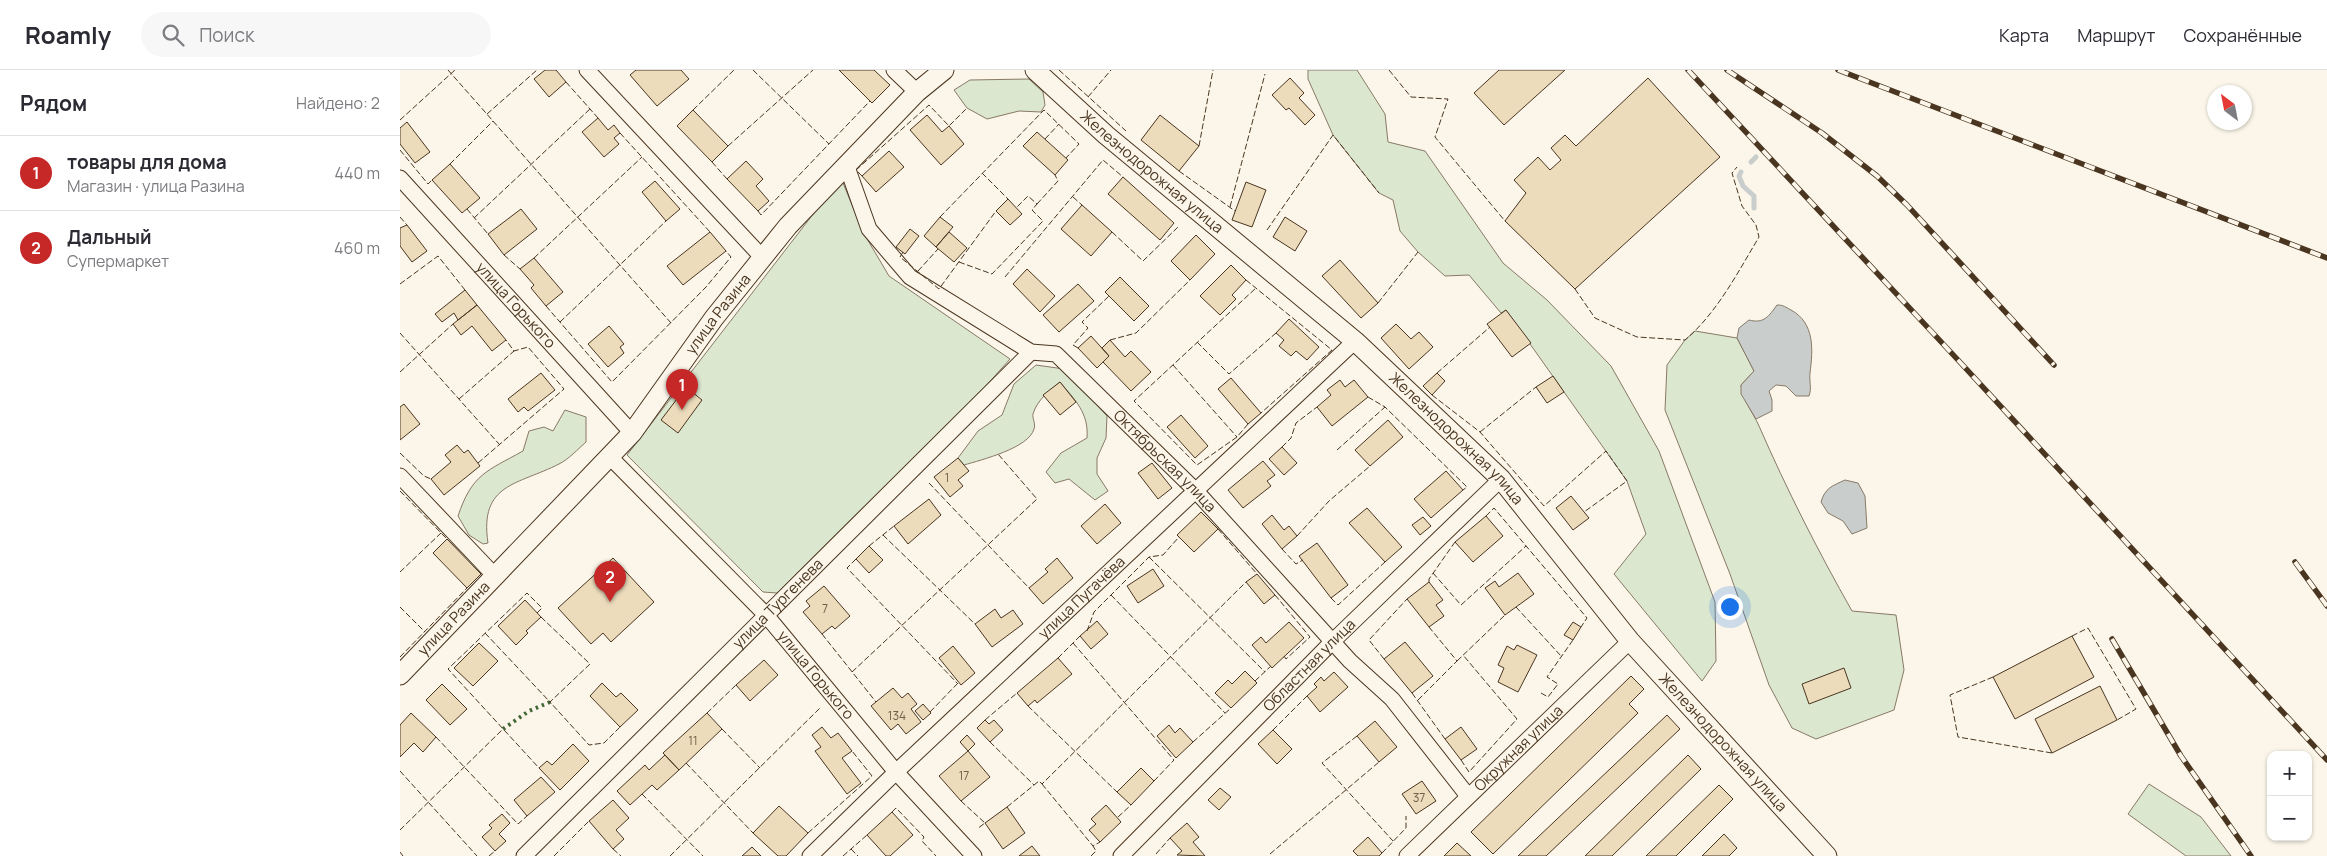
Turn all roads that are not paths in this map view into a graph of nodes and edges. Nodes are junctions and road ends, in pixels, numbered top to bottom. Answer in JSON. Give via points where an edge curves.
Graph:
{"nodes":[{"id":1,"x":587,"y":70,"type":"edge"},
{"id":2,"x":894,"y":70,"type":"edge"},
{"id":3,"x":944,"y":70,"type":"edge"},
{"id":4,"x":1035,"y":70,"type":"edge"},
{"id":5,"x":917,"y":92,"type":"junction"},
{"id":6,"x":846,"y":164,"type":"junction"},
{"id":7,"x":400,"y":178,"type":"edge"},
{"id":8,"x":762,"y":257,"type":"junction"},
{"id":9,"x":1355,"y":341,"type":"junction"},
{"id":10,"x":1031,"y":352,"type":"junction"},
{"id":11,"x":632,"y":434,"type":"junction"},
{"id":12,"x":610,"y":457,"type":"junction"},
{"id":13,"x":400,"y":476,"type":"edge"},
{"id":14,"x":1501,"y":479,"type":"junction"},
{"id":15,"x":1196,"y":491,"type":"junction"},
{"id":16,"x":495,"y":576,"type":"junction"},
{"id":17,"x":766,"y":615,"type":"junction"},
{"id":18,"x":1333,"y":641,"type":"junction"},
{"id":19,"x":1630,"y":641,"type":"junction"},
{"id":20,"x":400,"y":675,"type":"edge"},
{"id":21,"x":896,"y":772,"type":"junction"},
{"id":22,"x":1468,"y":796,"type":"junction"},
{"id":23,"x":524,"y":856,"type":"edge"},
{"id":24,"x":810,"y":856,"type":"edge"},
{"id":25,"x":974,"y":856,"type":"edge"},
{"id":26,"x":1121,"y":856,"type":"edge"},
{"id":27,"x":1407,"y":856,"type":"edge"},
{"id":28,"x":1827,"y":856,"type":"edge"}],
"edges":[{"from":1,"to":8,"type":"street"},
{"from":2,"to":5,"type":"street"},
{"from":3,"to":5,"type":"street","name":"улица Разина"},
{"from":4,"to":9,"type":"street","name":"Железнодорожная улица","via":[[1106,135]]},
{"from":5,"to":6,"type":"street","name":"улица Разина"},
{"from":6,"to":8,"type":"street","name":"улица Разина"},
{"from":6,"to":10,"type":"street","name":"Октябрьская улица","via":[[869,229],[910,277]]},
{"from":7,"to":11,"type":"street","name":"улица Горького"},
{"from":8,"to":11,"type":"street","name":"улица Разина","via":[[714,318]]},
{"from":9,"to":14,"type":"street","name":"Железнодорожная улица"},
{"from":9,"to":15,"type":"street","name":"улица Пугачёва"},
{"from":10,"to":15,"type":"street","name":"Октябрьская улица","via":[[1056,354]]},
{"from":10,"to":17,"type":"street","name":"улица Тургенева"},
{"from":11,"to":12,"type":"street","name":"улица Разина"},
{"from":12,"to":16,"type":"street","name":"улица Разина"},
{"from":12,"to":17,"type":"street","name":"улица Горького"},
{"from":13,"to":16,"type":"street"},
{"from":14,"to":18,"type":"street","name":"Областная улица"},
{"from":14,"to":19,"type":"street","name":"Железнодорожная улица"},
{"from":15,"to":18,"type":"street","name":"Октябрьская улица"},
{"from":15,"to":21,"type":"street","name":"улица Пугачёва"},
{"from":16,"to":20,"type":"street","name":"улица Разина"},
{"from":17,"to":21,"type":"street","name":"улица Горького"},
{"from":17,"to":23,"type":"street","name":"улица Тургенева"},
{"from":18,"to":22,"type":"street","name":"Октябрьская улица","via":[[1392,699]]},
{"from":18,"to":26,"type":"street","name":"Областная улица"},
{"from":19,"to":22,"type":"street","name":"Окружная улица"},
{"from":19,"to":28,"type":"street","name":"Железнодорожная улица"},
{"from":21,"to":24,"type":"street","name":"улица Пугачёва"},
{"from":21,"to":25,"type":"street","name":"улица Горького"},
{"from":22,"to":27,"type":"street","name":"Окружная улица"}]}
